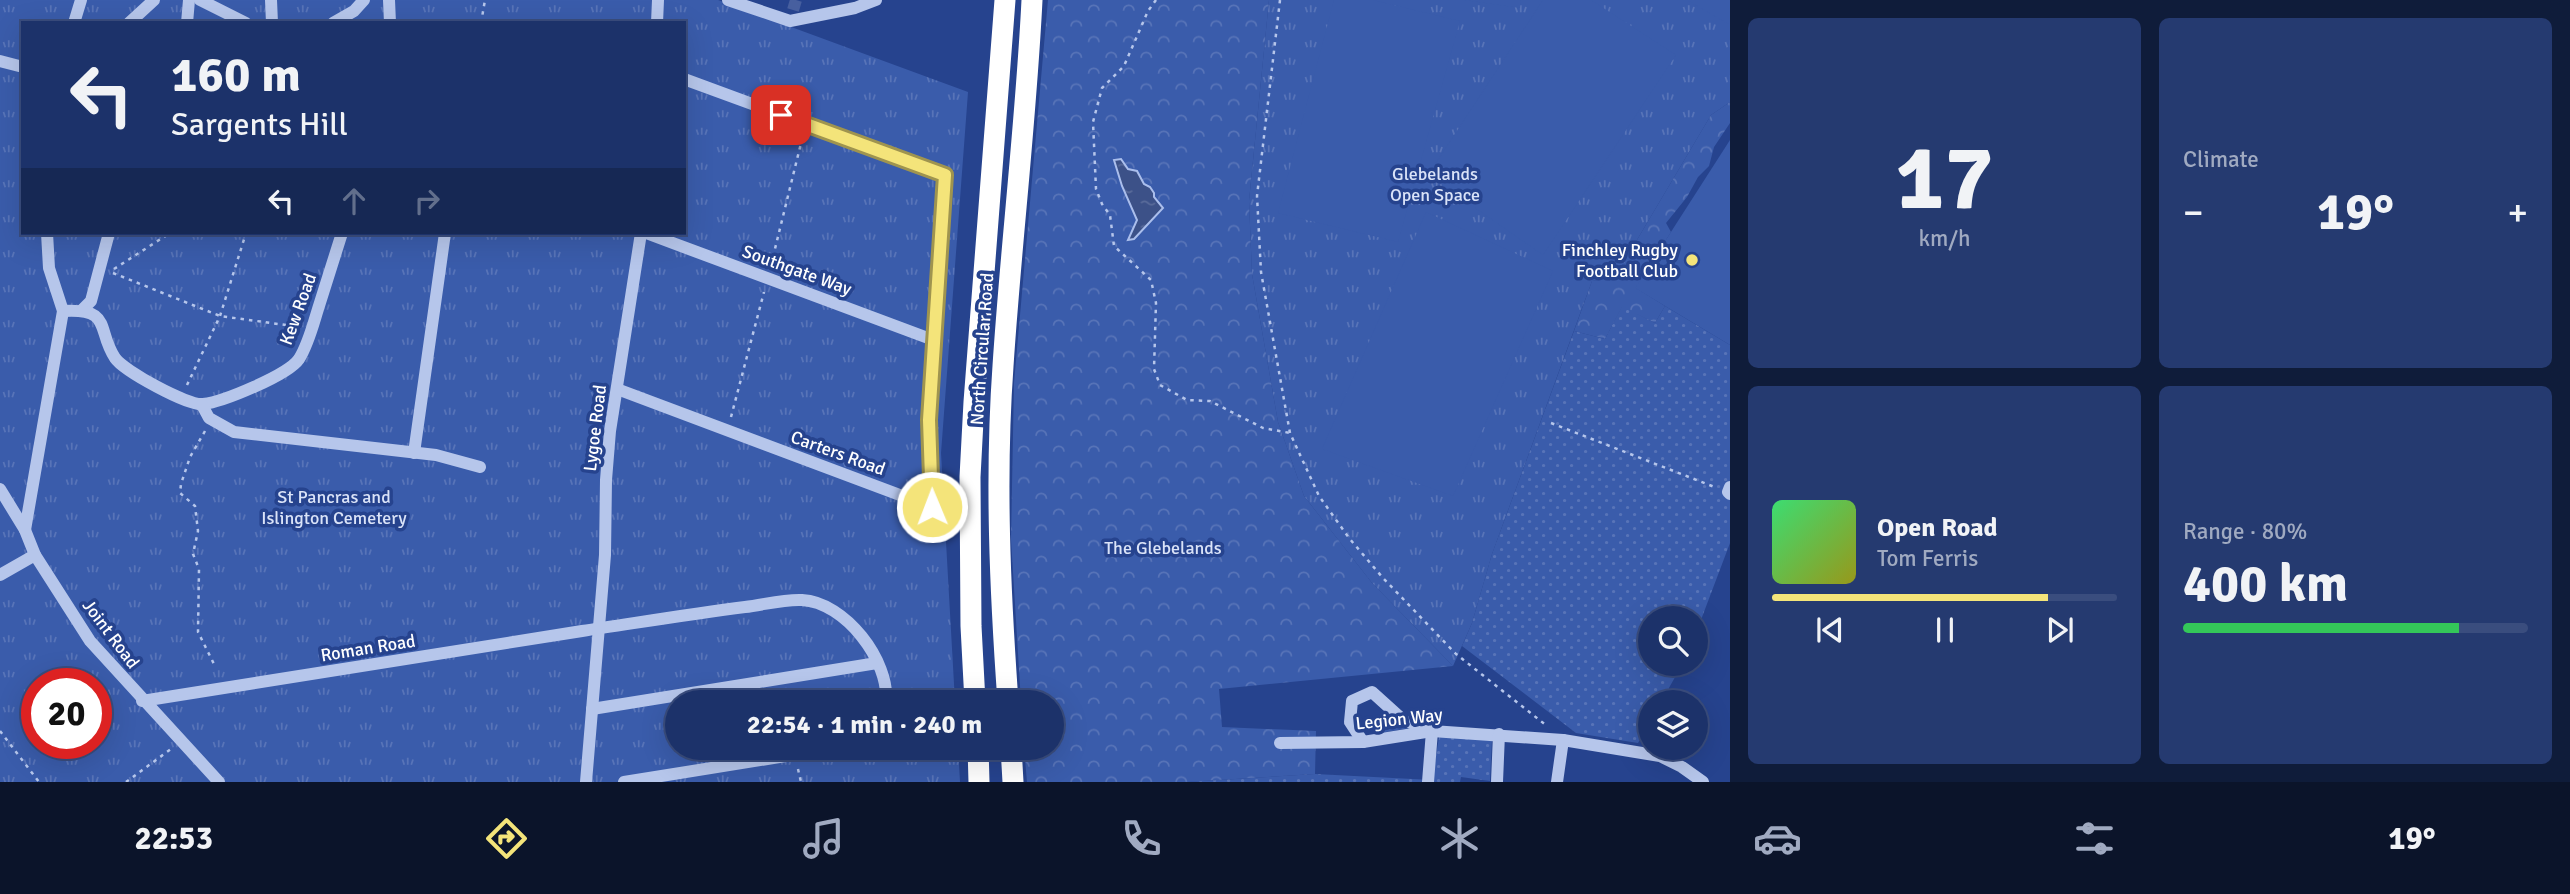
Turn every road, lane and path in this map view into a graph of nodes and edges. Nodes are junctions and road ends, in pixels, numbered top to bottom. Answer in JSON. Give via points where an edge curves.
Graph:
{"nodes":[{"id":1,"x":80,"y":0,"type":"edge"},
{"id":2,"x":154,"y":0,"type":"edge"},
{"id":3,"x":188,"y":0,"type":"edge"},
{"id":4,"x":200,"y":0,"type":"edge"},
{"id":5,"x":271,"y":0,"type":"edge"},
{"id":6,"x":364,"y":0,"type":"edge"},
{"id":7,"x":389,"y":0,"type":"edge"},
{"id":8,"x":485,"y":0,"type":"edge"},
{"id":9,"x":658,"y":0,"type":"edge"},
{"id":10,"x":728,"y":0,"type":"edge"},
{"id":11,"x":876,"y":0,"type":"edge"},
{"id":12,"x":1005,"y":0,"type":"edge"},
{"id":13,"x":1032,"y":0,"type":"edge"},
{"id":14,"x":1280,"y":0,"type":"edge"},
{"id":15,"x":1153,"y":1,"type":"edge"},
{"id":16,"x":75,"y":21,"type":"edge"},
{"id":17,"x":131,"y":21,"type":"edge"},
{"id":18,"x":187,"y":21,"type":"edge"},
{"id":19,"x":242,"y":21,"type":"edge"},
{"id":20,"x":272,"y":21,"type":"edge"},
{"id":21,"x":336,"y":21,"type":"edge"},
{"id":22,"x":390,"y":21,"type":"edge"},
{"id":23,"x":481,"y":21,"type":"edge"},
{"id":24,"x":657,"y":21,"type":"edge"},
{"id":25,"x":0,"y":61,"type":"edge"},
{"id":26,"x":21,"y":66,"type":"edge"},
{"id":27,"x":686,"y":80,"type":"edge"},
{"id":28,"x":47,"y":235,"type":"edge"},
{"id":29,"x":108,"y":235,"type":"edge"},
{"id":30,"x":167,"y":235,"type":"edge"},
{"id":31,"x":245,"y":235,"type":"edge"},
{"id":32,"x":341,"y":235,"type":"edge"},
{"id":33,"x":445,"y":235,"type":"edge"},
{"id":34,"x":641,"y":235,"type":"edge"},
{"id":35,"x":651,"y":235,"type":"edge"},
{"id":36,"x":82,"y":310,"type":"junction"},
{"id":37,"x":63,"y":312,"type":"junction"},
{"id":38,"x":220,"y":316,"type":"junction"},
{"id":39,"x":312,"y":328,"type":"junction"},
{"id":40,"x":936,"y":341,"type":"junction"},
{"id":41,"x":617,"y":389,"type":"junction"},
{"id":42,"x":181,"y":398,"type":"junction"},
{"id":43,"x":202,"y":405,"type":"junction"},
{"id":44,"x":209,"y":418,"type":"junction"},
{"id":45,"x":1551,"y":423,"type":"dead end"},
{"id":46,"x":1290,"y":433,"type":"junction"},
{"id":47,"x":414,"y":453,"type":"junction"},
{"id":48,"x":480,"y":467,"type":"dead end"},
{"id":49,"x":0,"y":489,"type":"edge"},
{"id":50,"x":1729,"y":491,"type":"edge"},
{"id":51,"x":25,"y":530,"type":"junction"},
{"id":52,"x":35,"y":555,"type":"junction"},
{"id":53,"x":0,"y":576,"type":"edge"},
{"id":54,"x":600,"y":628,"type":"junction"},
{"id":55,"x":877,"y":663,"type":"junction"},
{"id":56,"x":214,"y":664,"type":"dead end"},
{"id":57,"x":887,"y":690,"type":"edge"},
{"id":58,"x":974,"y":690,"type":"edge"},
{"id":59,"x":1006,"y":690,"type":"edge"},
{"id":60,"x":142,"y":701,"type":"junction"},
{"id":61,"x":592,"y":709,"type":"junction"},
{"id":62,"x":0,"y":731,"type":"edge"},
{"id":63,"x":1432,"y":731,"type":"junction"},
{"id":64,"x":1499,"y":734,"type":"junction"},
{"id":65,"x":1563,"y":740,"type":"junction"},
{"id":66,"x":181,"y":742,"type":"junction"},
{"id":67,"x":1363,"y":742,"type":"junction"},
{"id":68,"x":1280,"y":743,"type":"dead end"},
{"id":69,"x":761,"y":760,"type":"edge"},
{"id":70,"x":978,"y":760,"type":"edge"},
{"id":71,"x":1012,"y":760,"type":"edge"},
{"id":72,"x":38,"y":782,"type":"edge"},
{"id":73,"x":126,"y":782,"type":"edge"},
{"id":74,"x":219,"y":782,"type":"edge"},
{"id":75,"x":586,"y":782,"type":"edge"},
{"id":76,"x":624,"y":782,"type":"edge"},
{"id":77,"x":979,"y":782,"type":"edge"},
{"id":78,"x":1013,"y":782,"type":"edge"},
{"id":79,"x":1428,"y":782,"type":"edge"},
{"id":80,"x":1497,"y":782,"type":"edge"},
{"id":81,"x":1557,"y":782,"type":"edge"},
{"id":82,"x":1703,"y":782,"type":"edge"}],
"edges":[{"from":1,"to":16,"type":"street"},
{"from":2,"to":17,"type":"street"},
{"from":3,"to":18,"type":"street"},
{"from":4,"to":19,"type":"street"},
{"from":5,"to":20,"type":"street"},
{"from":6,"to":21,"type":"street"},
{"from":7,"to":22,"type":"street"},
{"from":8,"to":23,"type":"path"},
{"from":9,"to":24,"type":"street"},
{"from":10,"to":11,"type":"street","via":[[791,15],[855,8]]},
{"from":12,"to":58,"type":"highway","name":"North Circular Road","via":[[970,477]]},
{"from":13,"to":59,"type":"highway","name":"North Circular Road","via":[[999,440]]},
{"from":14,"to":46,"type":"path","via":[[1257,196],[1261,272]]},
{"from":15,"to":46,"type":"path","via":[[1124,66],[1102,88],[1093,122],[1096,189],[1110,215],[1114,246],[1151,280],[1156,303],[1154,369],[1160,385],[1187,400],[1210,401],[1263,428]]},
{"from":25,"to":26,"type":"street"},
{"from":27,"to":40,"type":"street","name":"Carters Road","via":[[945,175]]},
{"from":28,"to":37,"type":"street","via":[[49,268]]},
{"from":29,"to":36,"type":"street","via":[[91,301]]},
{"from":30,"to":38,"type":"path","via":[[110,272]]},
{"from":31,"to":38,"type":"path"},
{"from":32,"to":39,"type":"street","name":"Kew Road"},
{"from":33,"to":47,"type":"street"},
{"from":34,"to":41,"type":"street","name":"Lygoe Road"},
{"from":35,"to":40,"type":"street","name":"Southgate Way"},
{"from":36,"to":37,"type":"street"},
{"from":36,"to":42,"type":"street","via":[[102,324],[115,358],[134,374]]},
{"from":37,"to":51,"type":"street"},
{"from":38,"to":39,"type":"path"},
{"from":38,"to":42,"type":"path"},
{"from":39,"to":43,"type":"street","name":"Kew Road","via":[[298,360],[265,383]]},
{"from":40,"to":41,"type":"street","name":"Carters Road","via":[[929,420],[932,507]]},
{"from":41,"to":54,"type":"street","name":"Lygoe Road","via":[[607,468]]},
{"from":42,"to":43,"type":"street"},
{"from":43,"to":44,"type":"street"},
{"from":44,"to":47,"type":"street","via":[[234,432]]},
{"from":44,"to":56,"type":"path","via":[[190,457],[180,493],[195,506],[198,632]]},
{"from":45,"to":50,"type":"path"},
{"from":46,"to":65,"type":"path","via":[[1319,496],[1383,578],[1456,654]]},
{"from":47,"to":48,"type":"street"},
{"from":49,"to":51,"type":"street","name":"Joint Road"},
{"from":51,"to":52,"type":"street","name":"Joint Road"},
{"from":52,"to":53,"type":"street"},
{"from":52,"to":60,"type":"street","name":"Joint Road","via":[[90,641]]},
{"from":54,"to":55,"type":"street","name":"Roman Road","via":[[803,600],[854,626]]},
{"from":54,"to":60,"type":"street","name":"Roman Road"},
{"from":54,"to":61,"type":"street","name":"Lygoe Road"},
{"from":55,"to":57,"type":"street","name":"Roman Road"},
{"from":55,"to":61,"type":"street"},
{"from":60,"to":66,"type":"street","name":"Joint Road"},
{"from":61,"to":75,"type":"street","name":"Lygoe Road"},
{"from":62,"to":72,"type":"path"},
{"from":63,"to":64,"type":"street","name":"Legion Way"},
{"from":63,"to":67,"type":"street","name":"Legion Way"},
{"from":63,"to":67,"type":"street","via":[[1403,720],[1372,692],[1352,701],[1350,722]]},
{"from":63,"to":79,"type":"street"},
{"from":64,"to":65,"type":"street","name":"Legion Way"},
{"from":64,"to":80,"type":"street"},
{"from":65,"to":81,"type":"street"},
{"from":65,"to":82,"type":"street","name":"Legion Way","via":[[1660,755]]},
{"from":66,"to":73,"type":"path"},
{"from":66,"to":74,"type":"street","name":"Joint Road"},
{"from":67,"to":68,"type":"street","name":"Legion Way"},
{"from":69,"to":76,"type":"street"},
{"from":70,"to":77,"type":"highway"},
{"from":71,"to":78,"type":"highway"}]}
